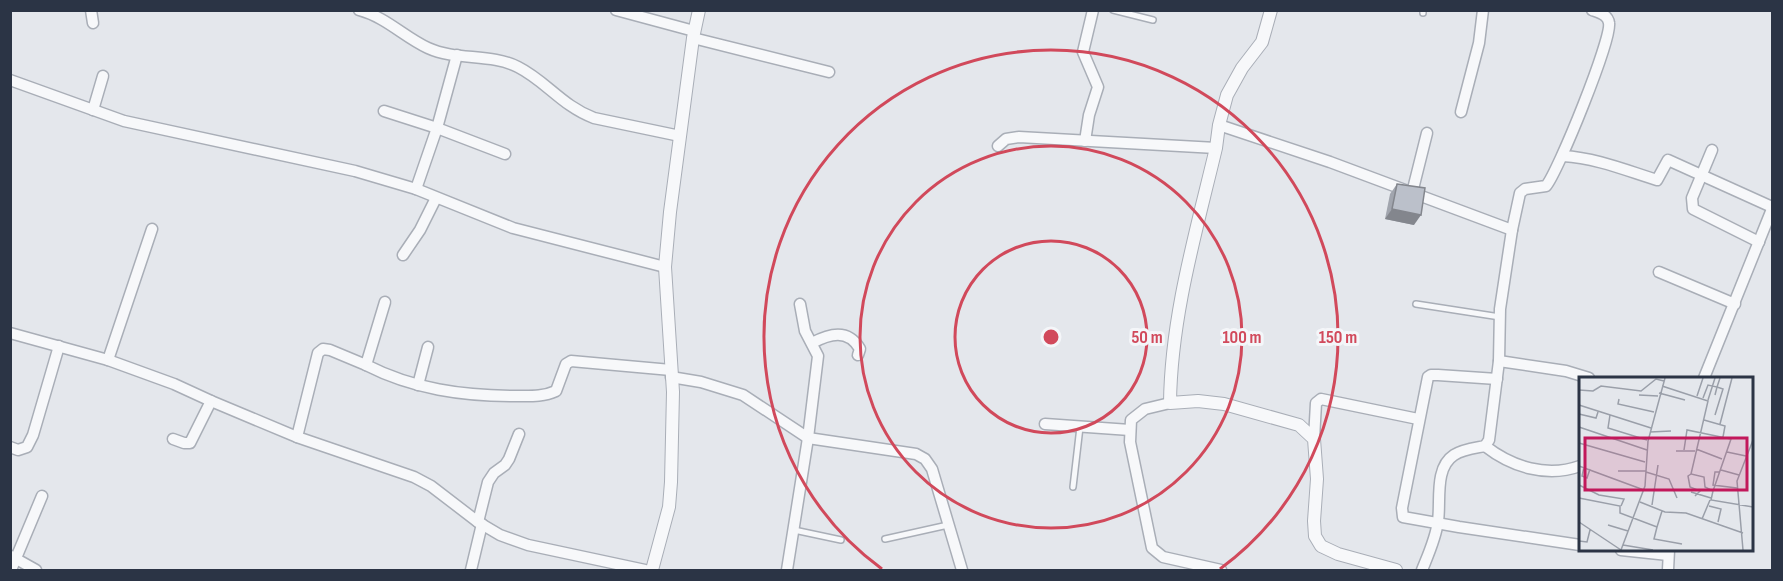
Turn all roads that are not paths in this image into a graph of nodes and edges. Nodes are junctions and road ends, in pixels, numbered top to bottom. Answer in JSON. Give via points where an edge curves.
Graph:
{"nodes":[{"id":1,"x":91,"y":10,"type":"edge"},
{"id":2,"x":359,"y":10,"type":"edge"},
{"id":3,"x":616,"y":10,"type":"edge"},
{"id":4,"x":699,"y":10,"type":"edge"},
{"id":5,"x":1093,"y":10,"type":"edge"},
{"id":6,"x":1113,"y":10,"type":"edge"},
{"id":7,"x":1271,"y":10,"type":"edge"},
{"id":8,"x":1483,"y":10,"type":"edge"},
{"id":9,"x":1592,"y":10,"type":"edge"},
{"id":10,"x":1611,"y":15,"type":"edge"},
{"id":11,"x":1153,"y":20,"type":"dead end"},
{"id":12,"x":93,"y":23,"type":"dead end"},
{"id":13,"x":693,"y":35,"type":"junction"},
{"id":14,"x":457,"y":55,"type":"junction"},
{"id":15,"x":829,"y":72,"type":"dead end"},
{"id":16,"x":103,"y":76,"type":"dead end"},
{"id":17,"x":10,"y":80,"type":"edge"},
{"id":18,"x":93,"y":110,"type":"junction"},
{"id":19,"x":384,"y":111,"type":"dead end"},
{"id":20,"x":1461,"y":112,"type":"dead end"},
{"id":21,"x":1219,"y":125,"type":"junction"},
{"id":22,"x":437,"y":128,"type":"junction"},
{"id":23,"x":1427,"y":133,"type":"dead end"},
{"id":24,"x":680,"y":136,"type":"junction"},
{"id":25,"x":1085,"y":141,"type":"junction"},
{"id":26,"x":998,"y":146,"type":"dead end"},
{"id":27,"x":1216,"y":148,"type":"junction"},
{"id":28,"x":1712,"y":150,"type":"dead end"},
{"id":29,"x":505,"y":153,"type":"dead end"},
{"id":30,"x":1563,"y":156,"type":"junction"},
{"id":31,"x":1701,"y":175,"type":"junction"},
{"id":32,"x":416,"y":189,"type":"junction"},
{"id":33,"x":1412,"y":193,"type":"junction"},
{"id":34,"x":436,"y":198,"type":"junction"},
{"id":35,"x":1773,"y":208,"type":"edge"},
{"id":36,"x":152,"y":229,"type":"dead end"},
{"id":37,"x":1512,"y":230,"type":"junction"},
{"id":38,"x":1759,"y":242,"type":"junction"},
{"id":39,"x":403,"y":255,"type":"dead end"},
{"id":40,"x":665,"y":267,"type":"junction"},
{"id":41,"x":1659,"y":272,"type":"dead end"},
{"id":42,"x":385,"y":303,"type":"dead end"},
{"id":43,"x":800,"y":304,"type":"dead end"},
{"id":44,"x":1416,"y":304,"type":"dead end"},
{"id":45,"x":1735,"y":304,"type":"junction"},
{"id":46,"x":1500,"y":317,"type":"junction"},
{"id":47,"x":10,"y":333,"type":"edge"},
{"id":48,"x":812,"y":343,"type":"junction"},
{"id":49,"x":59,"y":346,"type":"junction"},
{"id":50,"x":428,"y":347,"type":"dead end"},
{"id":51,"x":858,"y":355,"type":"dead end"},
{"id":52,"x":108,"y":360,"type":"junction"},
{"id":53,"x":1499,"y":361,"type":"junction"},
{"id":54,"x":366,"y":365,"type":"junction"},
{"id":55,"x":671,"y":373,"type":"junction"},
{"id":56,"x":1585,"y":377,"type":"edge"},
{"id":57,"x":1704,"y":377,"type":"edge"},
{"id":58,"x":1497,"y":379,"type":"junction"},
{"id":59,"x":418,"y":385,"type":"junction"},
{"id":60,"x":211,"y":401,"type":"junction"},
{"id":61,"x":1170,"y":403,"type":"junction"},
{"id":62,"x":1418,"y":419,"type":"junction"},
{"id":63,"x":1045,"y":424,"type":"dead end"},
{"id":64,"x":1080,"y":427,"type":"junction"},
{"id":65,"x":1130,"y":430,"type":"junction"},
{"id":66,"x":519,"y":434,"type":"dead end"},
{"id":67,"x":297,"y":437,"type":"junction"},
{"id":68,"x":808,"y":438,"type":"junction"},
{"id":69,"x":174,"y":439,"type":"dead end"},
{"id":70,"x":1314,"y":439,"type":"junction"},
{"id":71,"x":1485,"y":446,"type":"junction"},
{"id":72,"x":10,"y":447,"type":"edge"},
{"id":73,"x":1579,"y":466,"type":"edge"},
{"id":74,"x":1073,"y":487,"type":"dead end"},
{"id":75,"x":42,"y":496,"type":"dead end"},
{"id":76,"x":480,"y":523,"type":"junction"},
{"id":77,"x":1438,"y":523,"type":"junction"},
{"id":78,"x":948,"y":525,"type":"junction"},
{"id":79,"x":794,"y":530,"type":"junction"},
{"id":80,"x":885,"y":539,"type":"dead end"},
{"id":81,"x":842,"y":540,"type":"dead end"},
{"id":82,"x":1579,"y":545,"type":"edge"},
{"id":83,"x":1653,"y":551,"type":"edge"},
{"id":84,"x":1669,"y":552,"type":"edge"},
{"id":85,"x":13,"y":557,"type":"edge"},
{"id":86,"x":11,"y":570,"type":"edge"},
{"id":87,"x":36,"y":570,"type":"edge"},
{"id":88,"x":471,"y":570,"type":"edge"},
{"id":89,"x":645,"y":570,"type":"edge"},
{"id":90,"x":652,"y":570,"type":"edge"},
{"id":91,"x":788,"y":570,"type":"edge"},
{"id":92,"x":962,"y":570,"type":"edge"},
{"id":93,"x":1221,"y":570,"type":"edge"},
{"id":94,"x":1396,"y":570,"type":"edge"},
{"id":95,"x":1422,"y":570,"type":"edge"},
{"id":96,"x":1668,"y":570,"type":"edge"}],
"edges":[{"from":1,"to":12,"type":"street"},
{"from":2,"to":14,"type":"street","via":[[380,17],[428,48]]},
{"from":3,"to":13,"type":"street"},
{"from":4,"to":13,"type":"street"},
{"from":5,"to":25,"type":"street","via":[[1083,52],[1098,87]]},
{"from":6,"to":11,"type":"lane"},
{"from":7,"to":21,"type":"street","via":[[1262,42],[1227,95]]},
{"from":8,"to":20,"type":"street","via":[[1479,43]]},
{"from":9,"to":10,"type":"street"},
{"from":10,"to":30,"type":"street","via":[[1600,60]]},
{"from":13,"to":15,"type":"street"},
{"from":13,"to":24,"type":"street"},
{"from":14,"to":22,"type":"street"},
{"from":14,"to":24,"type":"street","via":[[504,61],[520,68],[570,107],[594,118]]},
{"from":16,"to":18,"type":"street"},
{"from":17,"to":18,"type":"street"},
{"from":18,"to":32,"type":"street","via":[[124,121],[355,171]]},
{"from":19,"to":22,"type":"street"},
{"from":21,"to":27,"type":"street"},
{"from":21,"to":33,"type":"street"},
{"from":22,"to":29,"type":"street"},
{"from":22,"to":32,"type":"street"},
{"from":23,"to":33,"type":"street"},
{"from":24,"to":40,"type":"street"},
{"from":25,"to":26,"type":"street","via":[[1011,137]]},
{"from":25,"to":27,"type":"street"},
{"from":27,"to":61,"type":"street","via":[[1175,334]]},
{"from":28,"to":31,"type":"street"},
{"from":30,"to":31,"type":"street","via":[[1607,163],[1657,180],[1668,160]]},
{"from":30,"to":37,"type":"street","via":[[1546,186],[1520,193]]},
{"from":31,"to":35,"type":"street"},
{"from":31,"to":38,"type":"street","via":[[1692,198],[1693,209]]},
{"from":32,"to":34,"type":"street"},
{"from":33,"to":37,"type":"street"},
{"from":34,"to":39,"type":"street"},
{"from":34,"to":40,"type":"street","via":[[513,228]]},
{"from":35,"to":38,"type":"street"},
{"from":36,"to":52,"type":"street"},
{"from":37,"to":46,"type":"street"},
{"from":38,"to":45,"type":"street"},
{"from":40,"to":55,"type":"street"},
{"from":41,"to":45,"type":"street"},
{"from":42,"to":54,"type":"street"},
{"from":43,"to":48,"type":"street","via":[[805,331]]},
{"from":44,"to":46,"type":"lane"},
{"from":45,"to":57,"type":"street"},
{"from":46,"to":53,"type":"street"},
{"from":47,"to":49,"type":"street"},
{"from":48,"to":51,"type":"street","via":[[826,336],[842,335],[857,344]]},
{"from":48,"to":68,"type":"street","via":[[818,356]]},
{"from":49,"to":52,"type":"street"},
{"from":49,"to":72,"type":"street","via":[[33,435],[27,447]]},
{"from":50,"to":59,"type":"street"},
{"from":52,"to":60,"type":"street"},
{"from":53,"to":56,"type":"street"},
{"from":53,"to":58,"type":"street"},
{"from":54,"to":59,"type":"street"},
{"from":54,"to":67,"type":"street","via":[[330,350],[318,353]]},
{"from":55,"to":59,"type":"street","via":[[571,361],[566,364],[556,391],[545,396],[464,394]]},
{"from":55,"to":68,"type":"street","via":[[743,395]]},
{"from":55,"to":90,"type":"street","via":[[671,482],[663,534]]},
{"from":58,"to":62,"type":"street","via":[[1431,375],[1426,381]]},
{"from":58,"to":71,"type":"street"},
{"from":60,"to":67,"type":"street"},
{"from":60,"to":69,"type":"street","via":[[190,443]]},
{"from":61,"to":65,"type":"street","via":[[1145,408],[1131,420]]},
{"from":61,"to":70,"type":"street","via":[[1224,404],[1299,425]]},
{"from":62,"to":70,"type":"street","via":[[1321,399],[1316,404]]},
{"from":62,"to":77,"type":"street","via":[[1401,513],[1409,519]]},
{"from":63,"to":64,"type":"street"},
{"from":64,"to":65,"type":"street"},
{"from":64,"to":74,"type":"lane"},
{"from":65,"to":93,"type":"street","via":[[1152,548],[1162,557]]},
{"from":66,"to":76,"type":"street","via":[[509,459],[488,482]]},
{"from":67,"to":76,"type":"street","via":[[414,477]]},
{"from":68,"to":78,"type":"street","via":[[916,454],[926,459]]},
{"from":68,"to":79,"type":"street"},
{"from":70,"to":94,"type":"street","via":[[1315,528],[1321,546]]},
{"from":71,"to":73,"type":"street","via":[[1525,467],[1553,471]]},
{"from":71,"to":77,"type":"street","via":[[1461,451],[1445,466]]},
{"from":75,"to":85,"type":"street"},
{"from":76,"to":88,"type":"street"},
{"from":76,"to":89,"type":"street","via":[[500,536],[528,545]]},
{"from":77,"to":82,"type":"street"},
{"from":77,"to":95,"type":"street"},
{"from":78,"to":80,"type":"lane"},
{"from":78,"to":92,"type":"street"},
{"from":79,"to":81,"type":"lane"},
{"from":79,"to":91,"type":"street"},
{"from":83,"to":84,"type":"street"},
{"from":84,"to":96,"type":"street"},
{"from":85,"to":86,"type":"street"},
{"from":85,"to":87,"type":"street"}]}
